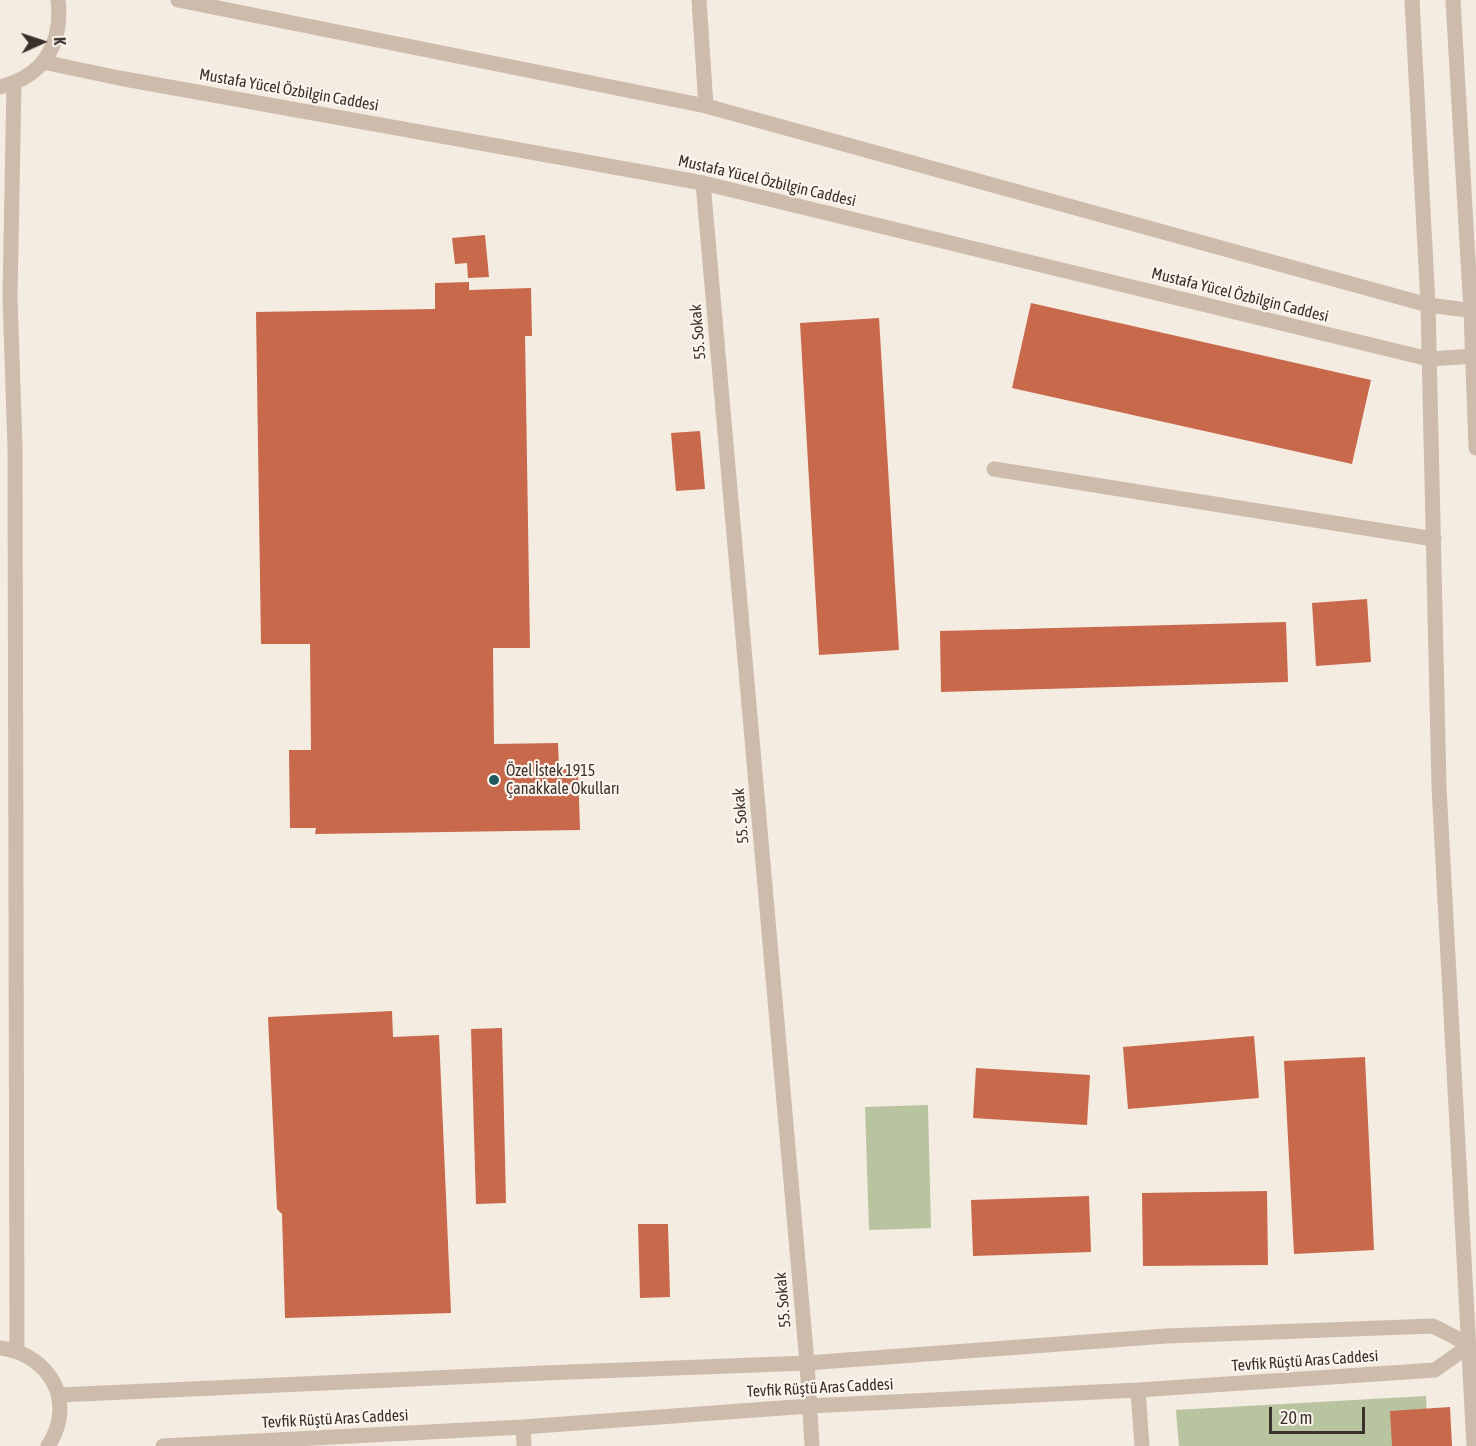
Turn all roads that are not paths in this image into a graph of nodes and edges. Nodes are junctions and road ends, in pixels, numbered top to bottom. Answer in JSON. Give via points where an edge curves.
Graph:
{"nodes":[{"id":1,"x":58,"y":0,"type":"edge"},
{"id":2,"x":178,"y":0,"type":"edge"},
{"id":3,"x":699,"y":0,"type":"edge"},
{"id":4,"x":1412,"y":0,"type":"edge"},
{"id":5,"x":1453,"y":0,"type":"edge"},
{"id":6,"x":43,"y":62,"type":"junction"},
{"id":7,"x":7,"y":85,"type":"edge"},
{"id":8,"x":706,"y":106,"type":"junction"},
{"id":9,"x":703,"y":183,"type":"junction"},
{"id":10,"x":1428,"y":305,"type":"junction"},
{"id":11,"x":1473,"y":311,"type":"edge"},
{"id":12,"x":1474,"y":356,"type":"edge"},
{"id":13,"x":1429,"y":359,"type":"junction"},
{"id":14,"x":1476,"y":448,"type":"edge"},
{"id":15,"x":994,"y":469,"type":"dead end"},
{"id":16,"x":1434,"y":539,"type":"junction"},
{"id":17,"x":1470,"y":1345,"type":"junction"},
{"id":18,"x":0,"y":1348,"type":"edge"},
{"id":19,"x":17,"y":1350,"type":"junction"},
{"id":20,"x":807,"y":1363,"type":"junction"},
{"id":21,"x":1138,"y":1390,"type":"junction"},
{"id":22,"x":59,"y":1395,"type":"junction"},
{"id":23,"x":809,"y":1406,"type":"junction"},
{"id":24,"x":523,"y":1427,"type":"junction"},
{"id":25,"x":48,"y":1446,"type":"edge"},
{"id":26,"x":163,"y":1446,"type":"edge"},
{"id":27,"x":524,"y":1446,"type":"edge"},
{"id":28,"x":812,"y":1446,"type":"edge"},
{"id":29,"x":1142,"y":1446,"type":"edge"},
{"id":30,"x":1474,"y":1446,"type":"edge"}],
"edges":[{"from":1,"to":6,"type":"street","via":[[56,42]]},
{"from":2,"to":8,"type":"street"},
{"from":3,"to":8,"type":"street"},
{"from":4,"to":10,"type":"street"},
{"from":5,"to":11,"type":"street"},
{"from":6,"to":7,"type":"street","via":[[30,75]]},
{"from":6,"to":9,"type":"street","name":"Mustafa Yücel Özbilgin Caddesi"},
{"from":7,"to":19,"type":"street","via":[[15,448]]},
{"from":8,"to":10,"type":"street"},
{"from":9,"to":13,"type":"street","name":"Mustafa Yücel Özbilgin Caddesi"},
{"from":9,"to":20,"type":"street","name":"55. Sokak"},
{"from":10,"to":11,"type":"street"},
{"from":10,"to":13,"type":"street"},
{"from":11,"to":12,"type":"street"},
{"from":12,"to":13,"type":"street","name":"Mustafa Yücel Özbilgin Caddesi"},
{"from":12,"to":14,"type":"street"},
{"from":13,"to":16,"type":"street"},
{"from":15,"to":16,"type":"street"},
{"from":16,"to":17,"type":"street","via":[[1439,787]]},
{"from":17,"to":20,"type":"street","name":"Tevfik Rüştü Aras Caddesi","via":[[1433,1326],[1166,1336]]},
{"from":17,"to":21,"type":"street","name":"Tevfik Rüştü Aras Caddesi","via":[[1435,1370]]},
{"from":17,"to":30,"type":"street"},
{"from":18,"to":19,"type":"street"},
{"from":19,"to":22,"type":"street","via":[[36,1360],[50,1375]]},
{"from":20,"to":22,"type":"street","name":"Tevfik Rüştü Aras Caddesi"},
{"from":20,"to":23,"type":"street","name":"55. Sokak"},
{"from":21,"to":23,"type":"street","name":"Tevfik Rüştü Aras Caddesi"},
{"from":21,"to":29,"type":"street"},
{"from":22,"to":25,"type":"street","via":[[60,1417]]},
{"from":23,"to":24,"type":"street","name":"Tevfik Rüştü Aras Caddesi"},
{"from":23,"to":28,"type":"street","name":"55. Sokak"},
{"from":24,"to":26,"type":"street","name":"Tevfik Rüştü Aras Caddesi"},
{"from":24,"to":27,"type":"street"}]}
